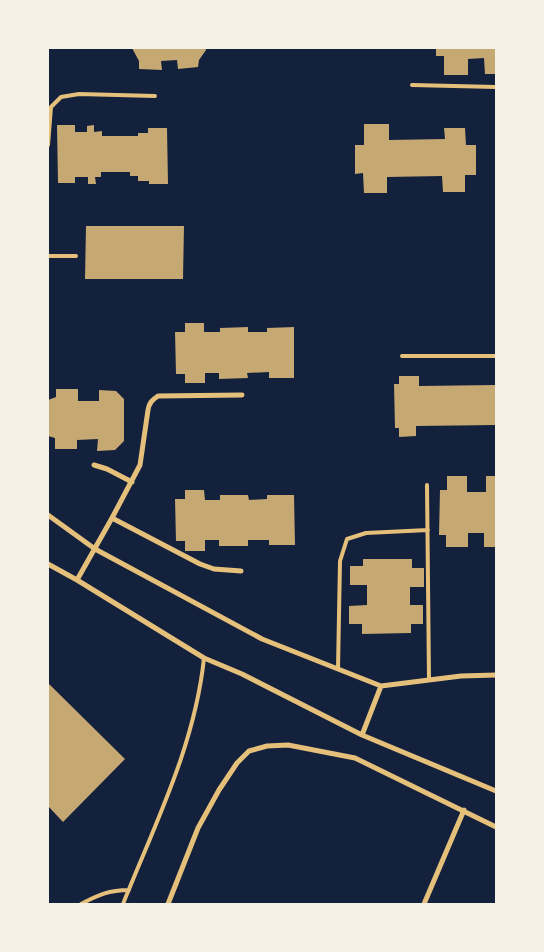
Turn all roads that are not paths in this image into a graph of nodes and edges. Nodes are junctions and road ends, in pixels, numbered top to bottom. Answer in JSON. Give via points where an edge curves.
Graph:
{"nodes":[{"id":1,"x":412,"y":85,"type":"dead end"},
{"id":2,"x":496,"y":87,"type":"edge"},
{"id":3,"x":155,"y":96,"type":"dead end"},
{"id":4,"x":48,"y":145,"type":"edge"},
{"id":5,"x":48,"y":256,"type":"edge"},
{"id":6,"x":76,"y":256,"type":"dead end"},
{"id":7,"x":402,"y":356,"type":"dead end"},
{"id":8,"x":496,"y":356,"type":"edge"},
{"id":9,"x":242,"y":395,"type":"dead end"},
{"id":10,"x":94,"y":464,"type":"dead end"},
{"id":11,"x":132,"y":482,"type":"junction"},
{"id":12,"x":427,"y":485,"type":"dead end"},
{"id":13,"x":48,"y":515,"type":"edge"},
{"id":14,"x":112,"y":518,"type":"junction"},
{"id":15,"x":428,"y":530,"type":"junction"},
{"id":16,"x":95,"y":549,"type":"junction"},
{"id":17,"x":48,"y":564,"type":"edge"},
{"id":18,"x":241,"y":571,"type":"dead end"},
{"id":19,"x":77,"y":580,"type":"junction"},
{"id":20,"x":204,"y":658,"type":"junction"},
{"id":21,"x":338,"y":668,"type":"junction"},
{"id":22,"x":496,"y":675,"type":"edge"},
{"id":23,"x":429,"y":679,"type":"junction"},
{"id":24,"x":382,"y":686,"type":"junction"},
{"id":25,"x":362,"y":735,"type":"junction"},
{"id":26,"x":496,"y":791,"type":"edge"},
{"id":27,"x":464,"y":810,"type":"junction"},
{"id":28,"x":496,"y":826,"type":"edge"},
{"id":29,"x":129,"y":890,"type":"junction"},
{"id":30,"x":81,"y":904,"type":"edge"},
{"id":31,"x":124,"y":904,"type":"edge"},
{"id":32,"x":168,"y":904,"type":"edge"},
{"id":33,"x":424,"y":904,"type":"edge"}],
"edges":[{"from":1,"to":2,"type":"lane"},
{"from":3,"to":4,"type":"lane","via":[[94,94],[61,97],[51,107]]},
{"from":5,"to":6,"type":"lane"},
{"from":7,"to":8,"type":"lane"},
{"from":9,"to":11,"type":"street","via":[[158,396],[149,404],[140,465]]},
{"from":10,"to":11,"type":"street"},
{"from":11,"to":14,"type":"street"},
{"from":12,"to":15,"type":"lane"},
{"from":13,"to":16,"type":"street"},
{"from":14,"to":16,"type":"street"},
{"from":14,"to":18,"type":"street","via":[[200,564],[214,569]]},
{"from":15,"to":21,"type":"lane","via":[[366,533],[347,539],[340,561]]},
{"from":15,"to":23,"type":"lane"},
{"from":16,"to":19,"type":"street"},
{"from":16,"to":21,"type":"street","via":[[262,639]]},
{"from":17,"to":19,"type":"street"},
{"from":19,"to":20,"type":"street"},
{"from":20,"to":25,"type":"street"},
{"from":20,"to":29,"type":"lane","via":[[198,700],[186,742],[171,788]]},
{"from":21,"to":24,"type":"street"},
{"from":22,"to":23,"type":"street"},
{"from":23,"to":24,"type":"street"},
{"from":24,"to":25,"type":"street"},
{"from":25,"to":26,"type":"street"},
{"from":27,"to":28,"type":"street"},
{"from":27,"to":32,"type":"street","via":[[355,758],[288,744],[250,751],[237,763],[198,828]]},
{"from":27,"to":33,"type":"street"},
{"from":29,"to":30,"type":"lane","via":[[112,890]]},
{"from":29,"to":31,"type":"lane"}]}
